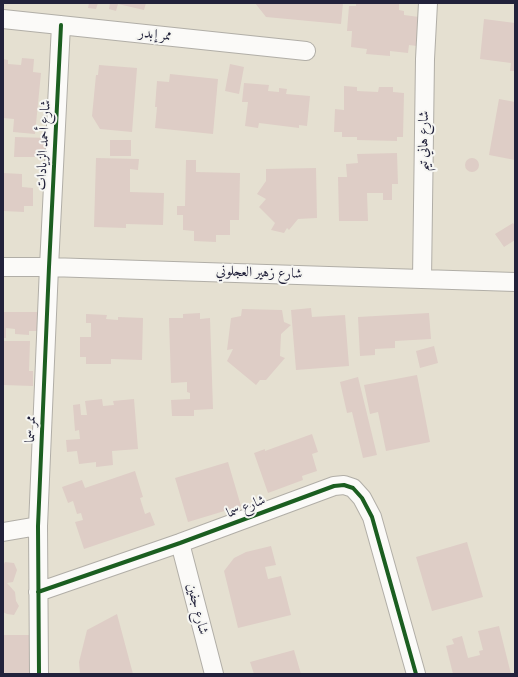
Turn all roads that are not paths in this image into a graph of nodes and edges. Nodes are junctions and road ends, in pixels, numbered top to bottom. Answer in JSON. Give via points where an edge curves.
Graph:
{"nodes":[{"id":1,"x":428,"y":3,"type":"edge"},
{"id":2,"x":3,"y":19,"type":"edge"},
{"id":3,"x":62,"y":25,"type":"junction"},
{"id":4,"x":306,"y":51,"type":"dead end"},
{"id":5,"x":3,"y":267,"type":"edge"},
{"id":6,"x":49,"y":267,"type":"junction"},
{"id":7,"x":422,"y":279,"type":"junction"},
{"id":8,"x":515,"y":282,"type":"edge"},
{"id":9,"x":38,"y":526,"type":"junction"},
{"id":10,"x":3,"y":532,"type":"edge"},
{"id":11,"x":180,"y":543,"type":"junction"},
{"id":12,"x":38,"y":592,"type":"junction"},
{"id":13,"x":39,"y":674,"type":"edge"},
{"id":14,"x":214,"y":674,"type":"edge"},
{"id":15,"x":416,"y":674,"type":"edge"}],
"edges":[{"from":1,"to":7,"type":"street","name":"شارع هاني تيم"},
{"from":2,"to":3,"type":"street","name":"ممر إبدر"},
{"from":3,"to":4,"type":"street","name":"ممر إبدر"},
{"from":3,"to":6,"type":"street","name":"شارع أحمد الزيادات"},
{"from":5,"to":6,"type":"street","name":"شارع زهير العجلوني"},
{"from":6,"to":7,"type":"street","name":"شارع زهير العجلوني"},
{"from":6,"to":9,"type":"street","name":"ممر سما"},
{"from":7,"to":8,"type":"street","name":"شارع زهير العجلوني"},
{"from":9,"to":10,"type":"street"},
{"from":9,"to":12,"type":"street","name":"ممر سما"},
{"from":11,"to":12,"type":"street","name":"شارع سما"},
{"from":11,"to":14,"type":"street","name":"شارع جفين"},
{"from":11,"to":15,"type":"street","name":"شارع سما","via":[[334,486],[354,488],[372,517]]},
{"from":12,"to":13,"type":"street"}]}
